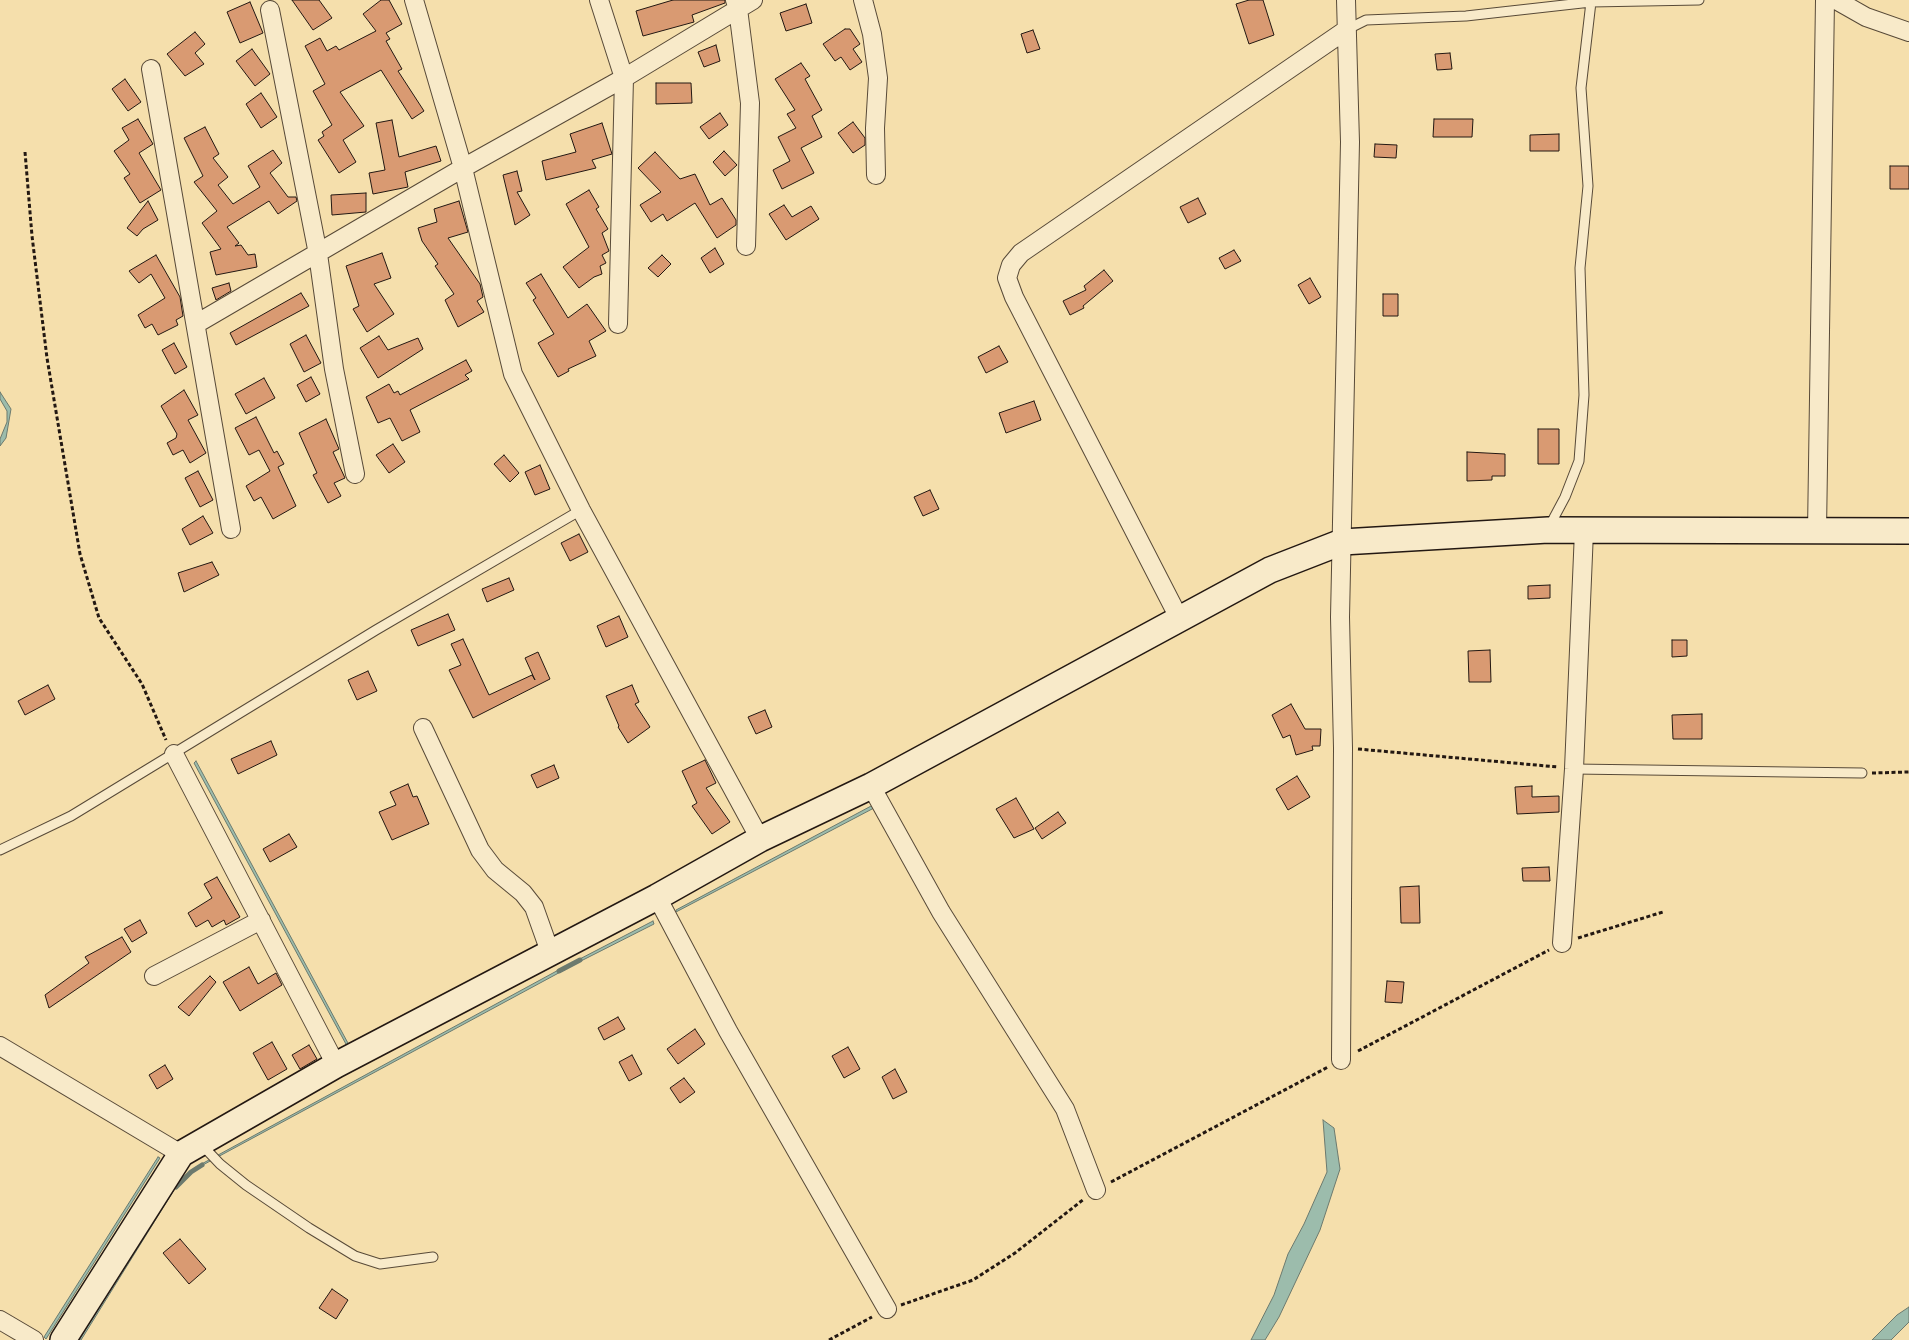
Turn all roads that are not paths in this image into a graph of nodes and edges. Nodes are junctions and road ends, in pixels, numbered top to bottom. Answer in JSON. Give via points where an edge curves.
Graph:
{"nodes":[{"id":1,"x":414,"y":0,"type":"edge"},
{"id":2,"x":599,"y":0,"type":"edge"},
{"id":3,"x":863,"y":0,"type":"edge"},
{"id":4,"x":1346,"y":0,"type":"edge"},
{"id":5,"x":1699,"y":0,"type":"edge"},
{"id":6,"x":1825,"y":0,"type":"edge"},
{"id":7,"x":1836,"y":0,"type":"edge"},
{"id":8,"x":1591,"y":2,"type":"junction"},
{"id":9,"x":742,"y":3,"type":"edge"},
{"id":10,"x":270,"y":10,"type":"dead end"},
{"id":11,"x":1346,"y":30,"type":"junction"},
{"id":12,"x":1909,"y":32,"type":"edge"},
{"id":13,"x":151,"y":69,"type":"dead end"},
{"id":14,"x":624,"y":78,"type":"junction"},
{"id":15,"x":463,"y":168,"type":"junction"},
{"id":16,"x":876,"y":175,"type":"dead end"},
{"id":17,"x":746,"y":246,"type":"dead end"},
{"id":18,"x":318,"y":254,"type":"junction"},
{"id":19,"x":196,"y":324,"type":"junction"},
{"id":20,"x":618,"y":324,"type":"dead end"},
{"id":21,"x":355,"y":474,"type":"dead end"},
{"id":22,"x":581,"y":510,"type":"junction"},
{"id":23,"x":231,"y":529,"type":"dead end"},
{"id":24,"x":1548,"y":530,"type":"junction"},
{"id":25,"x":1817,"y":530,"type":"junction"},
{"id":26,"x":1584,"y":531,"type":"junction"},
{"id":27,"x":1909,"y":531,"type":"edge"},
{"id":28,"x":1342,"y":542,"type":"junction"},
{"id":29,"x":1180,"y":620,"type":"junction"},
{"id":30,"x":423,"y":728,"type":"dead end"},
{"id":31,"x":174,"y":754,"type":"junction"},
{"id":32,"x":1574,"y":768,"type":"junction"},
{"id":33,"x":1862,"y":773,"type":"road end"},
{"id":34,"x":870,"y":786,"type":"junction"},
{"id":35,"x":760,"y":839,"type":"junction"},
{"id":36,"x":0,"y":850,"type":"edge"},
{"id":37,"x":656,"y":897,"type":"junction"},
{"id":38,"x":262,"y":920,"type":"junction"},
{"id":39,"x":1562,"y":943,"type":"road end"},
{"id":40,"x":550,"y":952,"type":"junction"},
{"id":41,"x":154,"y":976,"type":"dead end"},
{"id":42,"x":0,"y":1046,"type":"edge"},
{"id":43,"x":1342,"y":1060,"type":"road end"},
{"id":44,"x":336,"y":1066,"type":"junction"},
{"id":45,"x":191,"y":1148,"type":"junction"},
{"id":46,"x":1096,"y":1190,"type":"road end"},
{"id":47,"x":433,"y":1257,"type":"dead end"},
{"id":48,"x":887,"y":1309,"type":"road end"},
{"id":49,"x":0,"y":1320,"type":"edge"},
{"id":50,"x":34,"y":1340,"type":"edge"},
{"id":51,"x":63,"y":1340,"type":"edge"}],
"edges":[{"from":1,"to":15,"type":"street"},
{"from":2,"to":14,"type":"street"},
{"from":3,"to":16,"type":"street","via":[[878,78]]},
{"from":4,"to":11,"type":"street"},
{"from":5,"to":8,"type":"lane"},
{"from":6,"to":25,"type":"street"},
{"from":7,"to":12,"type":"street","via":[[1866,17]]},
{"from":8,"to":11,"type":"lane","via":[[1466,16],[1366,20]]},
{"from":8,"to":24,"type":"lane","via":[[1582,88],[1588,186],[1580,268],[1584,395],[1579,461]]},
{"from":9,"to":14,"type":"street"},
{"from":9,"to":17,"type":"street","via":[[750,103]]},
{"from":10,"to":18,"type":"street"},
{"from":11,"to":28,"type":"street","via":[[1350,142]]},
{"from":11,"to":29,"type":"street","via":[[1021,253],[1011,265],[1007,278]]},
{"from":13,"to":19,"type":"street"},
{"from":14,"to":15,"type":"street"},
{"from":14,"to":20,"type":"street"},
{"from":15,"to":18,"type":"street"},
{"from":15,"to":22,"type":"street","via":[[513,374]]},
{"from":18,"to":19,"type":"street"},
{"from":18,"to":21,"type":"street","via":[[334,369]]},
{"from":19,"to":23,"type":"street"},
{"from":22,"to":31,"type":"lane"},
{"from":22,"to":35,"type":"street"},
{"from":24,"to":26,"type":"street"},
{"from":24,"to":28,"type":"street"},
{"from":25,"to":26,"type":"street"},
{"from":25,"to":27,"type":"street"},
{"from":26,"to":32,"type":"street"},
{"from":28,"to":29,"type":"street","via":[[1270,570]]},
{"from":28,"to":43,"type":"street"},
{"from":29,"to":34,"type":"street"},
{"from":30,"to":40,"type":"street","via":[[480,850],[495,870],[523,893],[534,907]]},
{"from":31,"to":36,"type":"lane","via":[[71,816]]},
{"from":31,"to":38,"type":"street"},
{"from":32,"to":33,"type":"lane"},
{"from":32,"to":39,"type":"street"},
{"from":34,"to":35,"type":"street"},
{"from":34,"to":46,"type":"street","via":[[942,912],[1064,1109]]},
{"from":35,"to":37,"type":"street"},
{"from":37,"to":40,"type":"street"},
{"from":37,"to":48,"type":"street","via":[[728,1031]]},
{"from":38,"to":41,"type":"street"},
{"from":38,"to":44,"type":"street"},
{"from":40,"to":44,"type":"street"},
{"from":42,"to":45,"type":"street"},
{"from":44,"to":45,"type":"street"},
{"from":45,"to":47,"type":"lane","via":[[356,1256],[380,1264]]},
{"from":45,"to":51,"type":"street"},
{"from":49,"to":50,"type":"street"}]}
